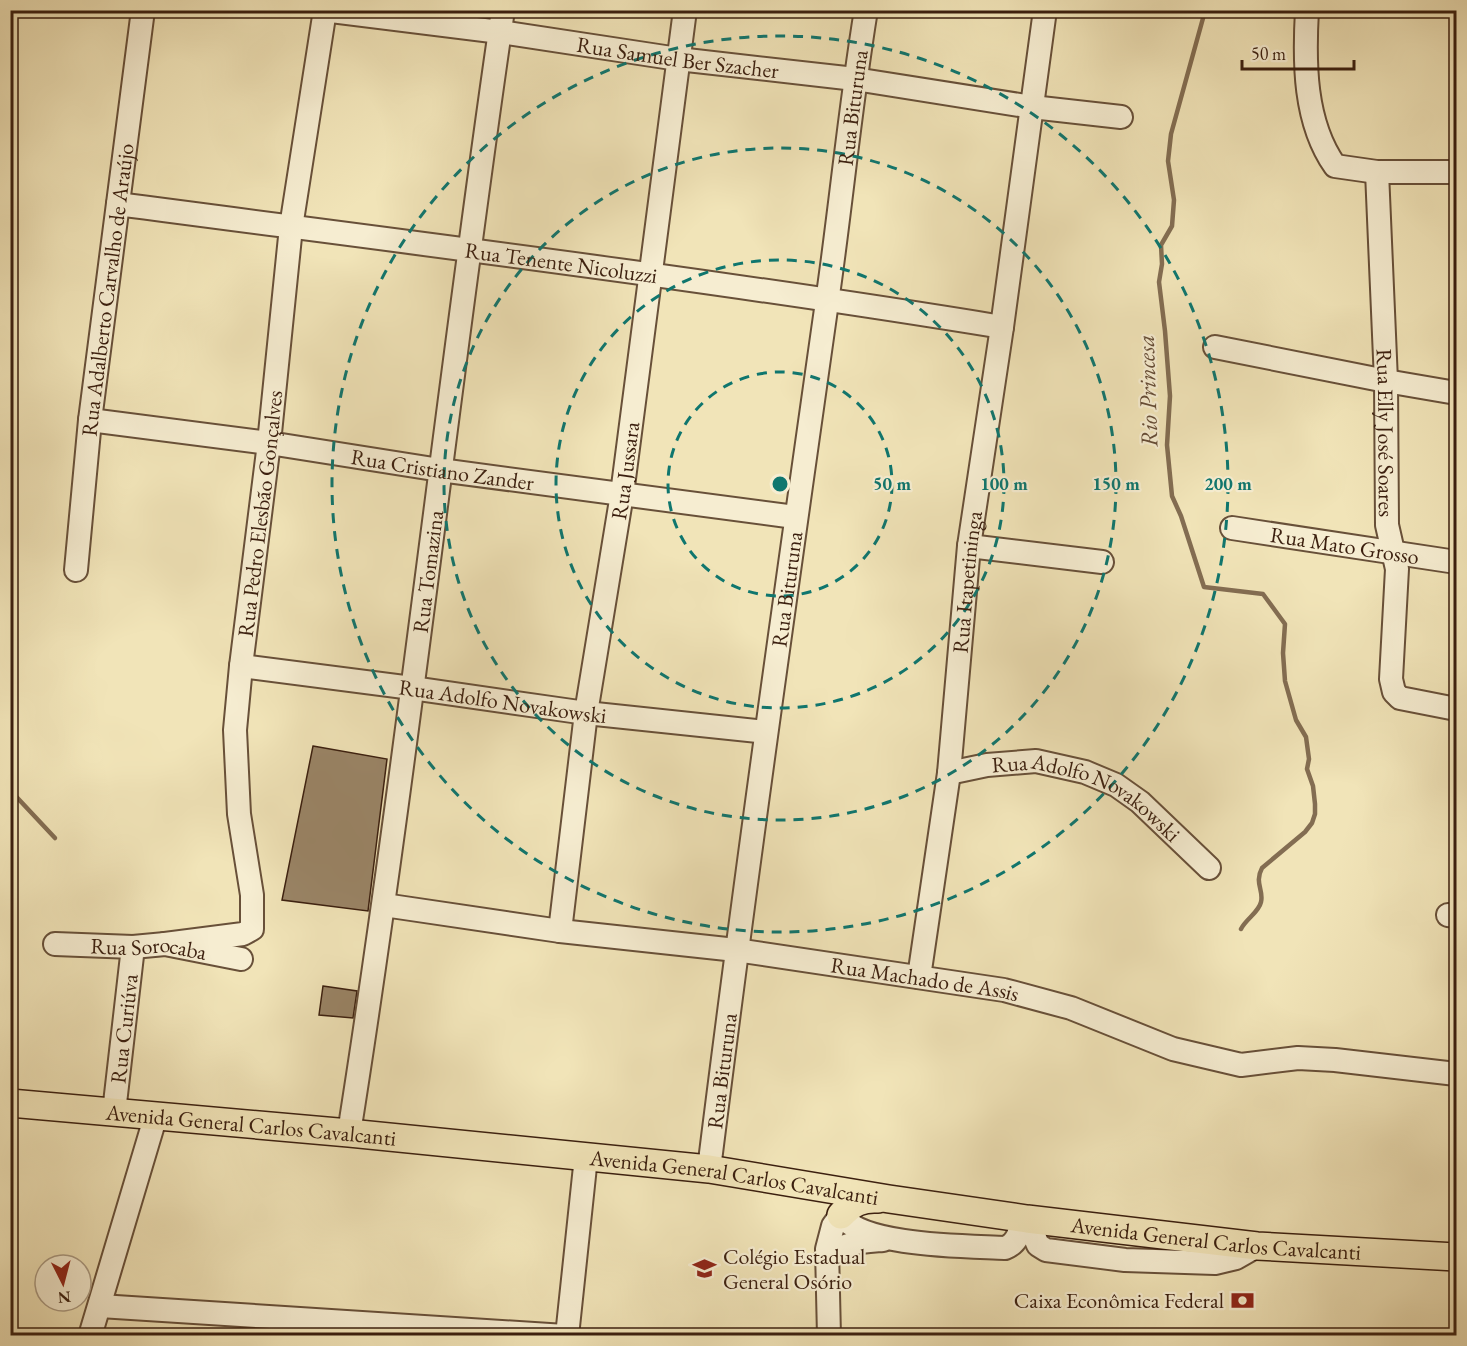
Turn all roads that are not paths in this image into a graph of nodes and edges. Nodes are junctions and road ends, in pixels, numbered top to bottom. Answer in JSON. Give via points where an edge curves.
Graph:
{"nodes":[{"id":1,"x":143,"y":10,"type":"edge"},
{"id":2,"x":685,"y":10,"type":"edge"},
{"id":3,"x":866,"y":10,"type":"edge"},
{"id":4,"x":1045,"y":10,"type":"edge"},
{"id":5,"x":1307,"y":10,"type":"edge"},
{"id":6,"x":324,"y":11,"type":"edge"},
{"id":7,"x":501,"y":21,"type":"edge"},
{"id":8,"x":678,"y":59,"type":"junction"},
{"id":9,"x":855,"y":79,"type":"junction"},
{"id":10,"x":1032,"y":107,"type":"junction"},
{"id":11,"x":1121,"y":117,"type":"dead end"},
{"id":12,"x":1377,"y":172,"type":"junction"},
{"id":13,"x":1456,"y":172,"type":"edge"},
{"id":14,"x":118,"y":204,"type":"junction"},
{"id":15,"x":291,"y":227,"type":"junction"},
{"id":16,"x":469,"y":249,"type":"junction"},
{"id":17,"x":652,"y":274,"type":"junction"},
{"id":18,"x":828,"y":299,"type":"junction"},
{"id":19,"x":1002,"y":327,"type":"junction"},
{"id":20,"x":1215,"y":347,"type":"dead end"},
{"id":21,"x":1386,"y":381,"type":"junction"},
{"id":22,"x":1456,"y":393,"type":"edge"},
{"id":23,"x":90,"y":420,"type":"junction"},
{"id":24,"x":269,"y":443,"type":"junction"},
{"id":25,"x":440,"y":470,"type":"junction"},
{"id":26,"x":622,"y":494,"type":"junction"},
{"id":27,"x":795,"y":517,"type":"junction"},
{"id":28,"x":1232,"y":528,"type":"dead end"},
{"id":29,"x":969,"y":546,"type":"junction"},
{"id":30,"x":1394,"y":552,"type":"junction"},
{"id":31,"x":1102,"y":562,"type":"dead end"},
{"id":32,"x":1456,"y":562,"type":"edge"},
{"id":33,"x":76,"y":570,"type":"dead end"},
{"id":34,"x":241,"y":666,"type":"junction"},
{"id":35,"x":412,"y":688,"type":"junction"},
{"id":36,"x":1456,"y":709,"type":"edge"},
{"id":37,"x":586,"y":713,"type":"junction"},
{"id":38,"x":766,"y":732,"type":"junction"},
{"id":39,"x":949,"y":773,"type":"junction"},
{"id":40,"x":1209,"y":868,"type":"dead end"},
{"id":41,"x":384,"y":905,"type":"junction"},
{"id":42,"x":560,"y":931,"type":"junction"},
{"id":43,"x":55,"y":944,"type":"dead end"},
{"id":44,"x":165,"y":944,"type":"junction"},
{"id":45,"x":133,"y":947,"type":"junction"},
{"id":46,"x":736,"y":950,"type":"junction"},
{"id":47,"x":241,"y":959,"type":"dead end"},
{"id":48,"x":919,"y":977,"type":"junction"},
{"id":49,"x":1456,"y":1074,"type":"edge"},
{"id":50,"x":10,"y":1103,"type":"edge"},
{"id":51,"x":114,"y":1112,"type":"junction"},
{"id":52,"x":156,"y":1115,"type":"junction"},
{"id":53,"x":349,"y":1133,"type":"junction"},
{"id":54,"x":586,"y":1157,"type":"junction"},
{"id":55,"x":710,"y":1170,"type":"junction"},
{"id":56,"x":889,"y":1199,"type":"junction"},
{"id":57,"x":841,"y":1215,"type":"junction"},
{"id":58,"x":1024,"y":1218,"type":"junction"},
{"id":59,"x":889,"y":1239,"type":"junction"},
{"id":60,"x":826,"y":1257,"type":"junction"},
{"id":61,"x":1456,"y":1257,"type":"edge"},
{"id":62,"x":100,"y":1306,"type":"junction"},
{"id":63,"x":90,"y":1335,"type":"edge"},
{"id":64,"x":566,"y":1335,"type":"edge"},
{"id":65,"x":829,"y":1335,"type":"edge"}],
"edges":[{"from":1,"to":14,"type":"street","name":"Rua Adalberto Carvalho de Araújo"},
{"from":2,"to":8,"type":"street","name":"Rua Jussara"},
{"from":3,"to":9,"type":"street","name":"Rua Bituruna"},
{"from":4,"to":10,"type":"street","name":"Rua Itapetininga"},
{"from":5,"to":12,"type":"street","via":[[1305,56],[1311,106],[1327,154],[1335,166]]},
{"from":6,"to":7,"type":"street","name":"Rua Samuel Ber Szacher"},
{"from":6,"to":15,"type":"street","name":"Rua Pedro Elesbão Gonçalves"},
{"from":7,"to":8,"type":"street","name":"Rua Samuel Ber Szacher"},
{"from":7,"to":16,"type":"street","name":"Rua Tomazina"},
{"from":8,"to":9,"type":"street","name":"Rua Samuel Ber Szacher"},
{"from":8,"to":17,"type":"street","name":"Rua Jussara"},
{"from":9,"to":10,"type":"street","name":"Rua Samuel Ber Szacher"},
{"from":9,"to":18,"type":"street","name":"Rua Bituruna"},
{"from":10,"to":11,"type":"street","name":"Rua Samuel Ber Szacher"},
{"from":10,"to":19,"type":"street","name":"Rua Itapetininga"},
{"from":12,"to":13,"type":"street"},
{"from":12,"to":21,"type":"street","name":"Rua Elly José Soares"},
{"from":14,"to":15,"type":"street","name":"Rua Tenente Nicoluzzi"},
{"from":14,"to":23,"type":"street","name":"Rua Adalberto Carvalho de Araújo"},
{"from":15,"to":16,"type":"street","name":"Rua Tenente Nicoluzzi"},
{"from":15,"to":24,"type":"street","name":"Rua Pedro Elesbão Gonçalves"},
{"from":16,"to":17,"type":"street","name":"Rua Tenente Nicoluzzi"},
{"from":16,"to":25,"type":"street","name":"Rua Tomazina"},
{"from":17,"to":18,"type":"street","name":"Rua Tenente Nicoluzzi"},
{"from":17,"to":26,"type":"street","name":"Rua Jussara"},
{"from":18,"to":19,"type":"street","name":"Rua Tenente Nicoluzzi"},
{"from":18,"to":27,"type":"street","name":"Rua Bituruna"},
{"from":19,"to":29,"type":"street","name":"Rua Itapetininga"},
{"from":20,"to":21,"type":"street"},
{"from":21,"to":22,"type":"street"},
{"from":21,"to":30,"type":"street","name":"Rua Elly José Soares","via":[[1387,525]]},
{"from":23,"to":24,"type":"street","name":"Rua Cristiano Zander"},
{"from":23,"to":33,"type":"street","name":"Rua Adalberto Carvalho de Araújo"},
{"from":24,"to":25,"type":"street","name":"Rua Cristiano Zander"},
{"from":24,"to":34,"type":"street","name":"Rua Pedro Elesbão Gonçalves"},
{"from":25,"to":26,"type":"street","name":"Rua Cristiano Zander"},
{"from":25,"to":35,"type":"street","name":"Rua Tomazina"},
{"from":26,"to":27,"type":"street","name":"Rua Cristiano Zander"},
{"from":26,"to":37,"type":"street","name":"Rua Jussara"},
{"from":27,"to":38,"type":"street","name":"Rua Bituruna"},
{"from":28,"to":30,"type":"street","name":"Rua Mato Grosso"},
{"from":29,"to":31,"type":"street"},
{"from":29,"to":39,"type":"street","name":"Rua Itapetininga"},
{"from":30,"to":32,"type":"street","name":"Rua Mato Grosso"},
{"from":30,"to":36,"type":"street","name":"Rua Elly José Soares","via":[[1394,692],[1400,698]]},
{"from":34,"to":35,"type":"street","name":"Rua Adolfo Novakowski"},
{"from":34,"to":44,"type":"street","name":"Rua Pedro Elesbão Gonçalves","via":[[236,742],[239,814],[252,895],[252,929],[243,934]]},
{"from":35,"to":37,"type":"street","name":"Rua Adolfo Novakowski"},
{"from":35,"to":41,"type":"street","name":"Rua Tomazina"},
{"from":37,"to":38,"type":"street","name":"Rua Adolfo Novakowski"},
{"from":37,"to":42,"type":"street","name":"Rua Jussara"},
{"from":38,"to":46,"type":"street","name":"Rua Bituruna"},
{"from":39,"to":40,"type":"street","name":"Rua Adolfo Novakowski","via":[[1036,761],[1086,772],[1116,785],[1140,802]]},
{"from":39,"to":48,"type":"street","name":"Rua Itapetininga"},
{"from":41,"to":42,"type":"street","name":"Rua Machado de Assis"},
{"from":41,"to":53,"type":"street","name":"Rua Tomazina"},
{"from":42,"to":46,"type":"street","name":"Rua Machado de Assis"},
{"from":43,"to":45,"type":"street","name":"Rua Sorocaba"},
{"from":44,"to":45,"type":"street","name":"Rua Sorocaba"},
{"from":44,"to":47,"type":"street","name":"Rua Sorocaba"},
{"from":45,"to":51,"type":"street","name":"Rua Curiúva"},
{"from":46,"to":48,"type":"street","name":"Rua Machado de Assis"},
{"from":46,"to":55,"type":"street","name":"Rua Bituruna"},
{"from":48,"to":49,"type":"street","name":"Rua Machado de Assis","via":[[1004,990],[1071,1008],[1173,1049],[1240,1065],[1298,1058]]},
{"from":50,"to":51,"type":"main road","name":"Avenida General Carlos Cavalcanti"},
{"from":51,"to":52,"type":"main road","name":"Avenida General Carlos Cavalcanti"},
{"from":52,"to":53,"type":"main road","name":"Avenida General Carlos Cavalcanti"},
{"from":52,"to":62,"type":"street"},
{"from":53,"to":54,"type":"main road","name":"Avenida General Carlos Cavalcanti"},
{"from":54,"to":55,"type":"main road","name":"Avenida General Carlos Cavalcanti"},
{"from":54,"to":64,"type":"street"},
{"from":55,"to":56,"type":"main road","name":"Avenida General Carlos Cavalcanti"},
{"from":56,"to":57,"type":"main road","via":[[862,1200]]},
{"from":56,"to":58,"type":"main road","name":"Avenida General Carlos Cavalcanti"},
{"from":57,"to":59,"type":"street","via":[[851,1225]]},
{"from":57,"to":60,"type":"street","name":"Avenida General Carlos Cavalcanti","via":[[833,1226]]},
{"from":58,"to":59,"type":"street","via":[[1012,1246],[1005,1248]]},
{"from":58,"to":61,"type":"main road","name":"Avenida General Carlos Cavalcanti","via":[[1257,1246]]},
{"from":59,"to":60,"type":"street","name":"Avenida General Carlos Cavalcanti","via":[[840,1246]]},
{"from":60,"to":65,"type":"street","name":"Avenida General Carlos Cavalcanti"},
{"from":62,"to":63,"type":"street"},
{"from":62,"to":64,"type":"street"}]}
